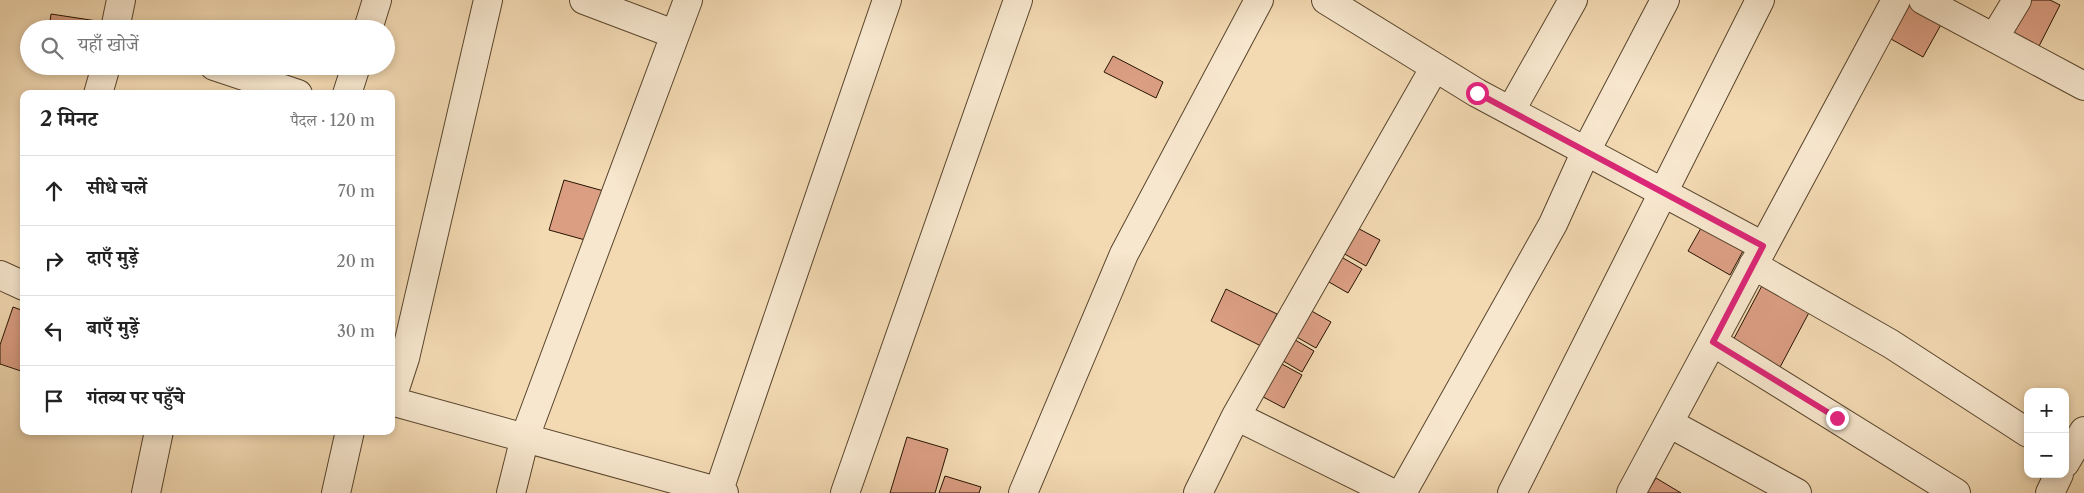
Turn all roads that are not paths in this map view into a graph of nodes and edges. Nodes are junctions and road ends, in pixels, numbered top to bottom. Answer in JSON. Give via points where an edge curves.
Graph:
{"nodes":[{"id":1,"x":121,"y":0,"type":"edge"},
{"id":2,"x":377,"y":0,"type":"edge"},
{"id":3,"x":488,"y":0,"type":"edge"},
{"id":4,"x":584,"y":0,"type":"edge"},
{"id":5,"x":688,"y":0,"type":"edge"},
{"id":6,"x":886,"y":0,"type":"edge"},
{"id":7,"x":1018,"y":0,"type":"edge"},
{"id":8,"x":1259,"y":0,"type":"edge"},
{"id":9,"x":1326,"y":0,"type":"edge"},
{"id":10,"x":1573,"y":0,"type":"edge"},
{"id":11,"x":1665,"y":0,"type":"edge"},
{"id":12,"x":1760,"y":0,"type":"edge"},
{"id":13,"x":1896,"y":0,"type":"edge"},
{"id":14,"x":1923,"y":0,"type":"edge"},
{"id":15,"x":2017,"y":0,"type":"edge"},
{"id":16,"x":1356,"y":7,"type":"edge"},
{"id":17,"x":117,"y":20,"type":"edge"},
{"id":18,"x":371,"y":20,"type":"edge"},
{"id":19,"x":674,"y":34,"type":"junction"},
{"id":20,"x":1994,"y":38,"type":"junction"},
{"id":21,"x":1435,"y":67,"type":"junction"},
{"id":22,"x":103,"y":75,"type":"edge"},
{"id":23,"x":241,"y":75,"type":"edge"},
{"id":24,"x":353,"y":75,"type":"edge"},
{"id":25,"x":2084,"y":86,"type":"edge"},
{"id":26,"x":99,"y":90,"type":"edge"},
{"id":27,"x":286,"y":90,"type":"edge"},
{"id":28,"x":348,"y":90,"type":"edge"},
{"id":29,"x":1511,"y":110,"type":"junction"},
{"id":30,"x":1586,"y":151,"type":"junction"},
{"id":31,"x":1662,"y":193,"type":"junction"},
{"id":32,"x":1758,"y":256,"type":"junction"},
{"id":33,"x":0,"y":275,"type":"edge"},
{"id":34,"x":20,"y":284,"type":"edge"},
{"id":35,"x":1713,"y":342,"type":"junction"},
{"id":36,"x":395,"y":389,"type":"edge"},
{"id":37,"x":395,"y":402,"type":"edge"},
{"id":38,"x":1236,"y":416,"type":"junction"},
{"id":39,"x":1669,"y":423,"type":"junction"},
{"id":40,"x":2024,"y":430,"type":"edge"},
{"id":41,"x":2084,"y":431,"type":"edge"},
{"id":42,"x":158,"y":435,"type":"edge"},
{"id":43,"x":349,"y":435,"type":"edge"},
{"id":44,"x":525,"y":437,"type":"junction"},
{"id":45,"x":2069,"y":462,"type":"edge"},
{"id":46,"x":2059,"y":478,"type":"edge"},
{"id":47,"x":720,"y":492,"type":"edge"},
{"id":48,"x":146,"y":493,"type":"edge"},
{"id":49,"x":336,"y":493,"type":"edge"},
{"id":50,"x":511,"y":493,"type":"edge"},
{"id":51,"x":846,"y":493,"type":"edge"},
{"id":52,"x":1023,"y":493,"type":"edge"},
{"id":53,"x":1198,"y":493,"type":"edge"},
{"id":54,"x":1392,"y":493,"type":"edge"},
{"id":55,"x":1402,"y":493,"type":"edge"},
{"id":56,"x":1512,"y":493,"type":"edge"},
{"id":57,"x":1631,"y":493,"type":"edge"},
{"id":58,"x":1798,"y":493,"type":"edge"},
{"id":59,"x":1956,"y":493,"type":"edge"},
{"id":60,"x":2050,"y":493,"type":"edge"}],
"edges":[{"from":1,"to":17,"type":"street"},
{"from":2,"to":18,"type":"street"},
{"from":3,"to":36,"type":"street","via":[[405,358]]},
{"from":4,"to":19,"type":"street"},
{"from":5,"to":19,"type":"street"},
{"from":6,"to":47,"type":"street"},
{"from":7,"to":51,"type":"street"},
{"from":8,"to":52,"type":"street","via":[[1124,254]]},
{"from":9,"to":16,"type":"street"},
{"from":10,"to":29,"type":"street"},
{"from":11,"to":30,"type":"street"},
{"from":12,"to":31,"type":"street"},
{"from":13,"to":32,"type":"street"},
{"from":14,"to":20,"type":"street"},
{"from":15,"to":20,"type":"street"},
{"from":16,"to":21,"type":"street"},
{"from":19,"to":44,"type":"street"},
{"from":20,"to":25,"type":"street"},
{"from":21,"to":29,"type":"street"},
{"from":21,"to":38,"type":"street"},
{"from":22,"to":26,"type":"street"},
{"from":23,"to":27,"type":"street"},
{"from":24,"to":28,"type":"street"},
{"from":29,"to":30,"type":"street"},
{"from":30,"to":31,"type":"street"},
{"from":30,"to":55,"type":"street","via":[[1553,224]]},
{"from":31,"to":32,"type":"street"},
{"from":31,"to":56,"type":"street"},
{"from":32,"to":35,"type":"street"},
{"from":32,"to":40,"type":"street"},
{"from":33,"to":34,"type":"street"},
{"from":35,"to":39,"type":"street"},
{"from":35,"to":59,"type":"street"},
{"from":37,"to":44,"type":"street"},
{"from":38,"to":53,"type":"street"},
{"from":38,"to":54,"type":"street"},
{"from":39,"to":57,"type":"street"},
{"from":39,"to":58,"type":"street"},
{"from":41,"to":45,"type":"street"},
{"from":42,"to":48,"type":"street"},
{"from":43,"to":49,"type":"street"},
{"from":44,"to":47,"type":"street"},
{"from":44,"to":50,"type":"street"},
{"from":46,"to":60,"type":"street"}]}
